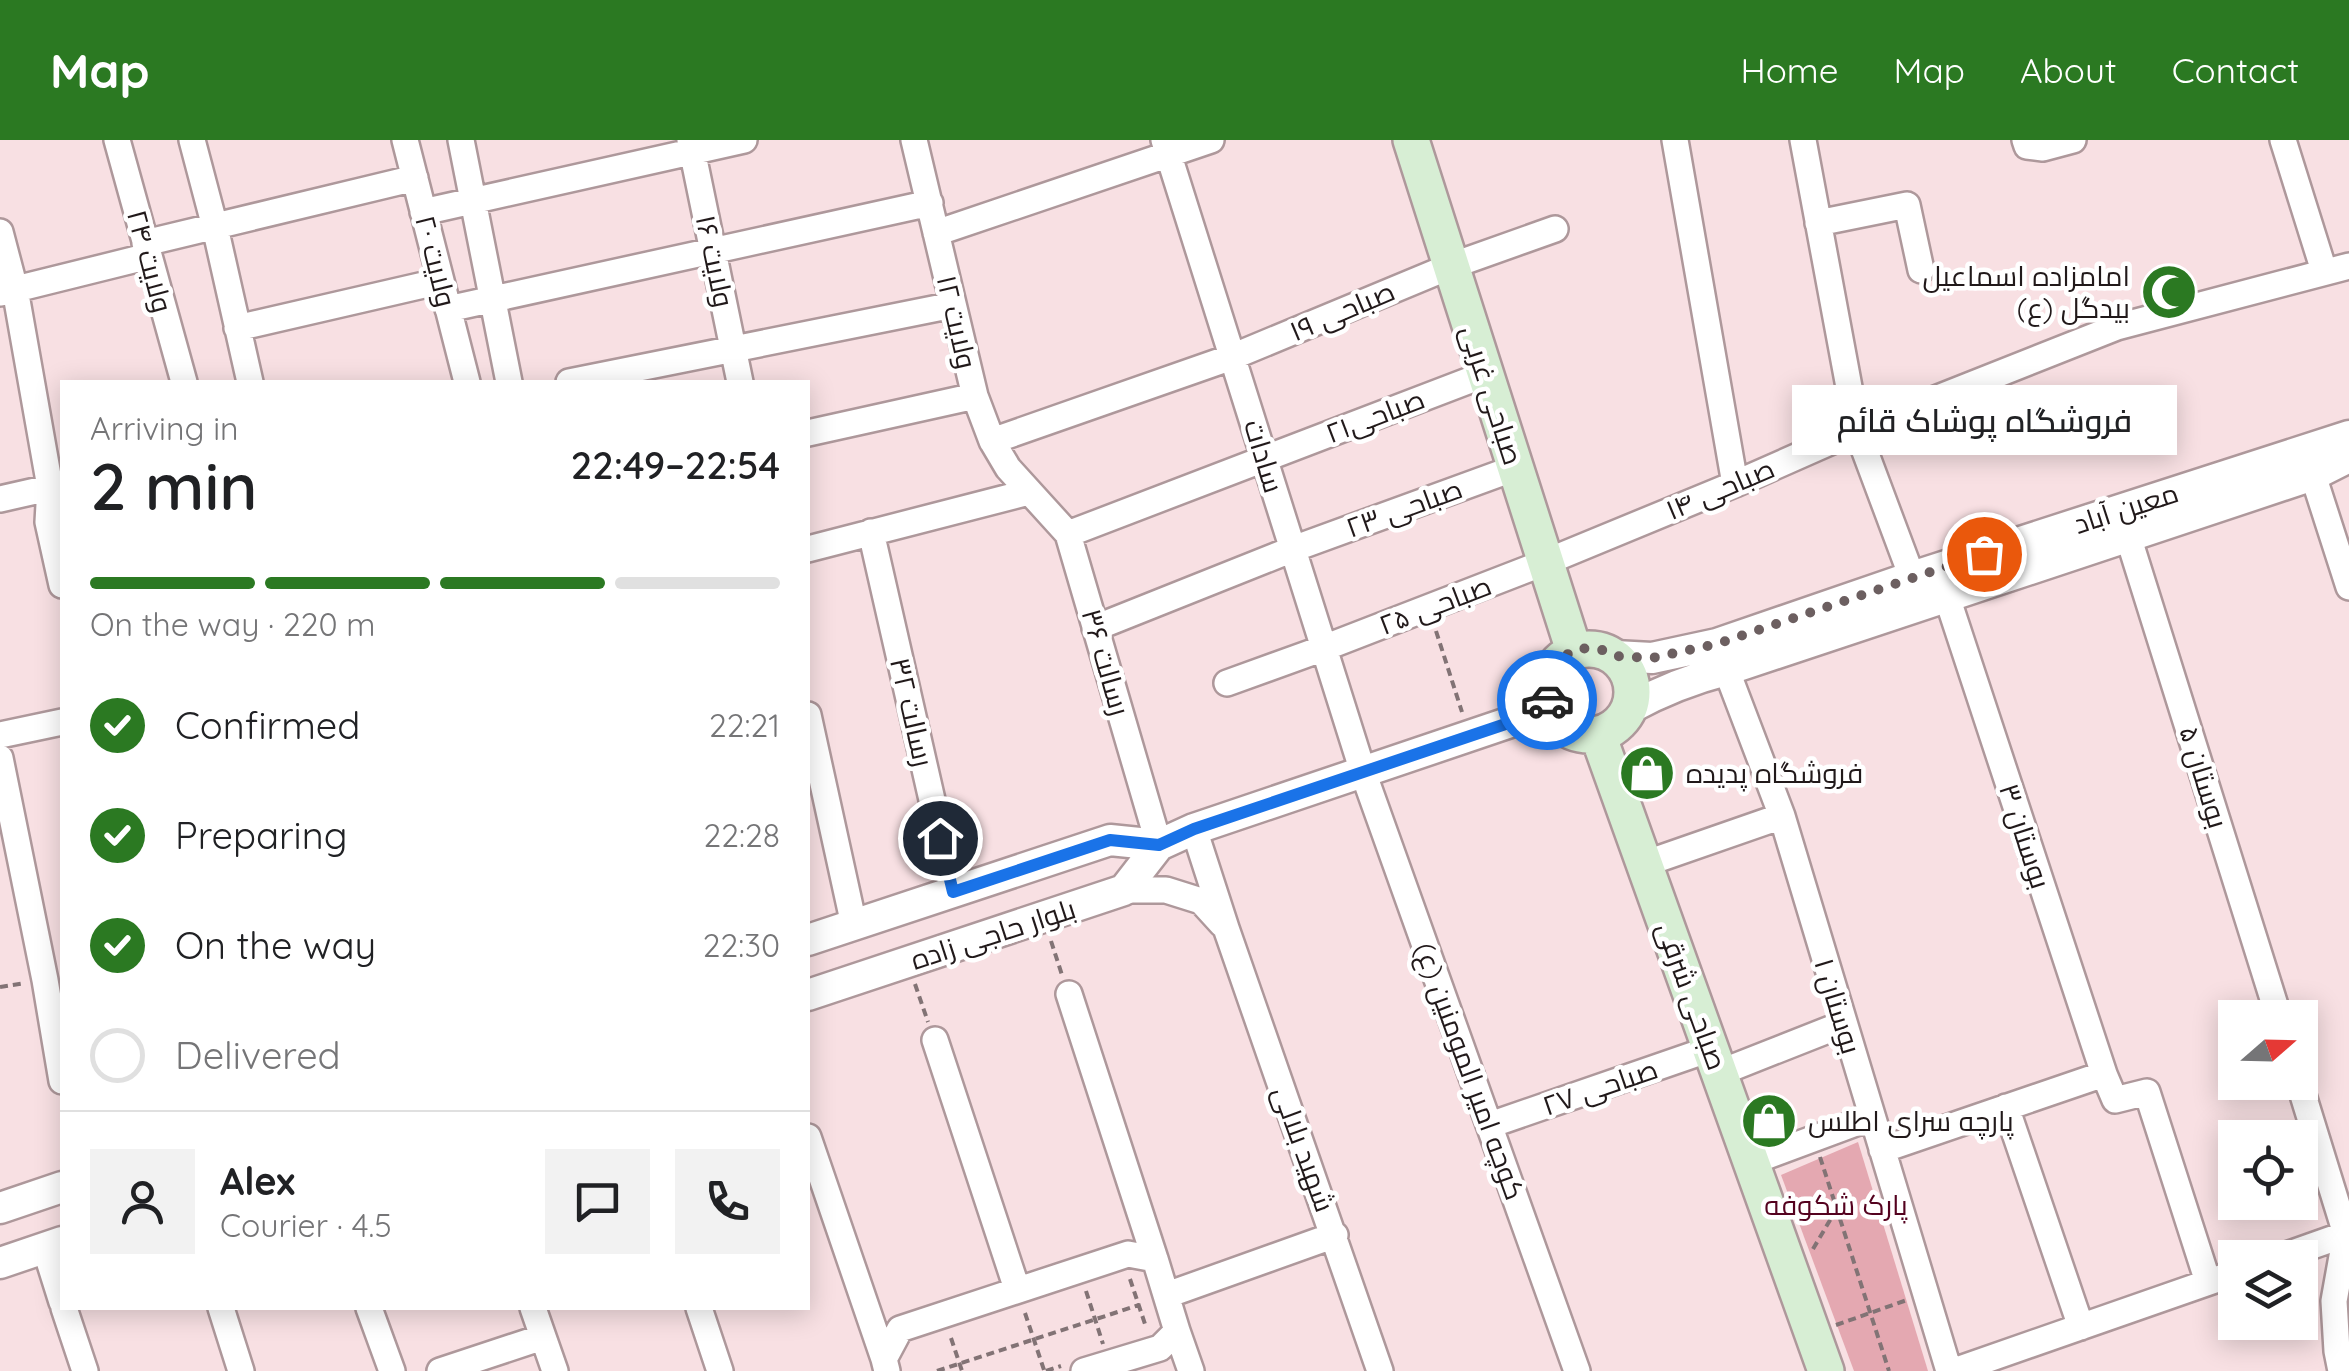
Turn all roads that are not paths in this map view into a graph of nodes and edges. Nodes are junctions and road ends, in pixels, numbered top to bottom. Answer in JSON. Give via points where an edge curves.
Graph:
{"nodes":[{"id":1,"x":117,"y":140,"type":"edge"},
{"id":2,"x":192,"y":140,"type":"edge"},
{"id":3,"x":405,"y":140,"type":"edge"},
{"id":4,"x":460,"y":140,"type":"edge"},
{"id":5,"x":744,"y":140,"type":"edge"},
{"id":6,"x":914,"y":140,"type":"edge"},
{"id":7,"x":1211,"y":140,"type":"edge"},
{"id":8,"x":1675,"y":140,"type":"edge"},
{"id":9,"x":1803,"y":140,"type":"edge"},
{"id":10,"x":2025,"y":140,"type":"edge"},
{"id":11,"x":2073,"y":140,"type":"edge"},
{"id":12,"x":2283,"y":140,"type":"edge"},
{"id":13,"x":1415,"y":141,"type":"edge"},
{"id":14,"x":691,"y":146,"type":"edge"},
{"id":15,"x":1166,"y":147,"type":"edge"},
{"id":16,"x":415,"y":178,"type":"junction"},
{"id":17,"x":473,"y":201,"type":"junction"},
{"id":18,"x":930,"y":203,"type":"junction"},
{"id":19,"x":424,"y":212,"type":"junction"},
{"id":20,"x":1818,"y":223,"type":"junction"},
{"id":21,"x":215,"y":227,"type":"junction"},
{"id":22,"x":1555,"y":229,"type":"dead end"},
{"id":23,"x":0,"y":232,"type":"edge"},
{"id":24,"x":936,"y":232,"type":"junction"},
{"id":25,"x":147,"y":249,"type":"junction"},
{"id":26,"x":713,"y":252,"type":"junction"},
{"id":27,"x":1451,"y":266,"type":"junction"},
{"id":28,"x":2336,"y":269,"type":"edge"},
{"id":29,"x":1921,"y":270,"type":"dead end"},
{"id":30,"x":441,"y":281,"type":"junction"},
{"id":31,"x":7,"y":291,"type":"edge"},
{"id":32,"x":492,"y":299,"type":"junction"},
{"id":33,"x":953,"y":305,"type":"junction"},
{"id":34,"x":448,"y":308,"type":"junction"},
{"id":35,"x":237,"y":328,"type":"junction"},
{"id":36,"x":733,"y":350,"type":"junction"},
{"id":37,"x":1232,"y":357,"type":"junction"},
{"id":38,"x":1486,"y":374,"type":"junction"},
{"id":39,"x":644,"y":375,"type":"edge"},
{"id":40,"x":183,"y":380,"type":"edge"},
{"id":41,"x":250,"y":380,"type":"edge"},
{"id":42,"x":467,"y":380,"type":"edge"},
{"id":43,"x":510,"y":380,"type":"edge"},
{"id":44,"x":590,"y":380,"type":"edge"},
{"id":45,"x":740,"y":380,"type":"edge"},
{"id":46,"x":974,"y":396,"type":"junction"},
{"id":47,"x":1857,"y":430,"type":"junction"},
{"id":48,"x":810,"y":433,"type":"edge"},
{"id":49,"x":2349,"y":436,"type":"edge"},
{"id":50,"x":992,"y":441,"type":"junction"},
{"id":51,"x":1264,"y":457,"type":"junction"},
{"id":52,"x":2349,"y":457,"type":"edge"},
{"id":53,"x":1516,"y":468,"type":"junction"},
{"id":54,"x":2313,"y":475,"type":"junction"},
{"id":55,"x":1735,"y":484,"type":"junction"},
{"id":56,"x":56,"y":486,"type":"edge"},
{"id":57,"x":1029,"y":492,"type":"junction"},
{"id":58,"x":0,"y":498,"type":"edge"},
{"id":59,"x":871,"y":532,"type":"junction"},
{"id":60,"x":1068,"y":534,"type":"junction"},
{"id":61,"x":2128,"y":536,"type":"junction"},
{"id":62,"x":810,"y":547,"type":"edge"},
{"id":63,"x":1293,"y":549,"type":"junction"},
{"id":64,"x":1546,"y":562,"type":"junction"},
{"id":65,"x":60,"y":577,"type":"edge"},
{"id":66,"x":1912,"y":577,"type":"junction"},
{"id":67,"x":2349,"y":587,"type":"edge"},
{"id":68,"x":1946,"y":597,"type":"junction"},
{"id":69,"x":1096,"y":628,"type":"junction"},
{"id":70,"x":1324,"y":648,"type":"junction"},
{"id":71,"x":1574,"y":650,"type":"junction"},
{"id":72,"x":1615,"y":656,"type":"junction"},
{"id":73,"x":1721,"y":657,"type":"junction"},
{"id":74,"x":1227,"y":683,"type":"dead end"},
{"id":75,"x":1630,"y":708,"type":"junction"},
{"id":76,"x":1550,"y":709,"type":"junction"},
{"id":77,"x":60,"y":722,"type":"edge"},
{"id":78,"x":810,"y":724,"type":"edge"},
{"id":79,"x":0,"y":735,"type":"edge"},
{"id":80,"x":1598,"y":735,"type":"junction"},
{"id":81,"x":0,"y":758,"type":"edge"},
{"id":82,"x":1363,"y":772,"type":"junction"},
{"id":83,"x":1782,"y":816,"type":"junction"},
{"id":84,"x":1194,"y":829,"type":"junction"},
{"id":85,"x":1159,"y":845,"type":"junction"},
{"id":86,"x":1644,"y":864,"type":"junction"},
{"id":87,"x":1124,"y":890,"type":"junction"},
{"id":88,"x":953,"y":892,"type":"junction"},
{"id":89,"x":854,"y":924,"type":"junction"},
{"id":90,"x":1226,"y":928,"type":"junction"},
{"id":91,"x":810,"y":939,"type":"edge"},
{"id":92,"x":810,"y":994,"type":"edge"},
{"id":93,"x":1068,"y":994,"type":"road end"},
{"id":94,"x":2273,"y":1000,"type":"edge"},
{"id":95,"x":1843,"y":1024,"type":"junction"},
{"id":96,"x":935,"y":1040,"type":"road end"},
{"id":97,"x":1714,"y":1061,"type":"junction"},
{"id":98,"x":60,"y":1068,"type":"edge"},
{"id":99,"x":2104,"y":1074,"type":"junction"},
{"id":100,"x":2305,"y":1100,"type":"edge"},
{"id":101,"x":2006,"y":1107,"type":"junction"},
{"id":102,"x":1872,"y":1117,"type":"junction"},
{"id":103,"x":1490,"y":1126,"type":"junction"},
{"id":104,"x":810,"y":1143,"type":"edge"},
{"id":105,"x":1882,"y":1150,"type":"junction"},
{"id":106,"x":1751,"y":1162,"type":"junction"},
{"id":107,"x":60,"y":1188,"type":"edge"},
{"id":108,"x":0,"y":1208,"type":"edge"},
{"id":109,"x":2348,"y":1232,"type":"edge"},
{"id":110,"x":1334,"y":1235,"type":"junction"},
{"id":111,"x":2318,"y":1243,"type":"edge"},
{"id":112,"x":54,"y":1245,"type":"edge"},
{"id":113,"x":1155,"y":1260,"type":"junction"},
{"id":114,"x":0,"y":1263,"type":"edge"},
{"id":115,"x":2218,"y":1278,"type":"edge"},
{"id":116,"x":60,"y":1281,"type":"edge"},
{"id":117,"x":2208,"y":1282,"type":"junction"},
{"id":118,"x":1017,"y":1289,"type":"junction"},
{"id":119,"x":1168,"y":1295,"type":"junction"},
{"id":120,"x":66,"y":1310,"type":"edge"},
{"id":121,"x":222,"y":1310,"type":"edge"},
{"id":122,"x":371,"y":1310,"type":"edge"},
{"id":123,"x":534,"y":1310,"type":"edge"},
{"id":124,"x":700,"y":1310,"type":"edge"},
{"id":125,"x":2081,"y":1326,"type":"junction"},
{"id":126,"x":1178,"y":1331,"type":"junction"},
{"id":127,"x":543,"y":1337,"type":"junction"},
{"id":128,"x":886,"y":1365,"type":"edge"},
{"id":129,"x":1085,"y":1367,"type":"edge"},
{"id":130,"x":85,"y":1371,"type":"edge"},
{"id":131,"x":241,"y":1371,"type":"edge"},
{"id":132,"x":392,"y":1371,"type":"edge"},
{"id":133,"x":440,"y":1371,"type":"edge"},
{"id":134,"x":555,"y":1371,"type":"edge"},
{"id":135,"x":720,"y":1371,"type":"edge"},
{"id":136,"x":1191,"y":1371,"type":"edge"},
{"id":137,"x":1380,"y":1371,"type":"edge"},
{"id":138,"x":1576,"y":1371,"type":"edge"},
{"id":139,"x":1826,"y":1371,"type":"edge"},
{"id":140,"x":1951,"y":1371,"type":"edge"},
{"id":141,"x":2341,"y":1371,"type":"edge"}],
"edges":[{"from":1,"to":25,"type":"street","name":"ولایت ۲۴"},
{"from":2,"to":21,"type":"street"},
{"from":3,"to":16,"type":"street","name":"ولایت ۲۰"},
{"from":4,"to":17,"type":"street"},
{"from":5,"to":14,"type":"street"},
{"from":6,"to":18,"type":"street","name":"ولایت ۱۲"},
{"from":7,"to":15,"type":"street"},
{"from":8,"to":55,"type":"street"},
{"from":9,"to":20,"type":"street"},
{"from":10,"to":11,"type":"street","via":[[2043,148]]},
{"from":12,"to":28,"type":"street"},
{"from":13,"to":27,"type":"main road","name":"صباحی غربی"},
{"from":14,"to":17,"type":"street"},
{"from":14,"to":26,"type":"street","name":"ولایت ۱۶"},
{"from":15,"to":24,"type":"street"},
{"from":15,"to":37,"type":"street","name":"سادات"},
{"from":16,"to":19,"type":"street","name":"ولایت ۲۰"},
{"from":16,"to":21,"type":"street"},
{"from":17,"to":19,"type":"street"},
{"from":17,"to":32,"type":"street"},
{"from":18,"to":24,"type":"street","name":"ولایت ۱۲"},
{"from":18,"to":26,"type":"street"},
{"from":19,"to":30,"type":"street","name":"ولایت ۲۰"},
{"from":20,"to":29,"type":"street","via":[[1906,204]]},
{"from":20,"to":47,"type":"street"},
{"from":21,"to":25,"type":"street"},
{"from":21,"to":35,"type":"street"},
{"from":22,"to":27,"type":"street","name":"صباحی ۱۹"},
{"from":23,"to":31,"type":"street"},
{"from":24,"to":33,"type":"street","name":"ولایت ۱۲"},
{"from":25,"to":31,"type":"street"},
{"from":25,"to":40,"type":"street","name":"ولایت ۲۴"},
{"from":26,"to":32,"type":"street"},
{"from":26,"to":36,"type":"street","name":"ولایت ۱۶"},
{"from":27,"to":37,"type":"street","name":"صباحی ۱۹"},
{"from":27,"to":38,"type":"main road","name":"صباحی غربی"},
{"from":28,"to":47,"type":"street","name":"صباحی ۱۴","via":[[2117,327]]},
{"from":30,"to":34,"type":"street","name":"ولایت ۲۰"},
{"from":30,"to":35,"type":"street"},
{"from":31,"to":56,"type":"street"},
{"from":32,"to":34,"type":"street"},
{"from":32,"to":43,"type":"street"},
{"from":33,"to":36,"type":"street"},
{"from":33,"to":46,"type":"street","name":"ولایت ۱۲"},
{"from":34,"to":42,"type":"street","name":"ولایت ۲۰"},
{"from":35,"to":41,"type":"street"},
{"from":36,"to":39,"type":"street"},
{"from":36,"to":45,"type":"street","name":"ولایت ۱۶"},
{"from":37,"to":50,"type":"street","name":"صباحی ۱۹"},
{"from":37,"to":51,"type":"street","name":"سادات"},
{"from":38,"to":51,"type":"street","name":"صباحی۲۱"},
{"from":38,"to":53,"type":"main road","name":"صباحی غربی"},
{"from":39,"to":44,"type":"street"},
{"from":46,"to":48,"type":"street"},
{"from":46,"to":50,"type":"street","name":"ولایت ۱۲"},
{"from":47,"to":55,"type":"street","name":"صباحی ۱۴"},
{"from":47,"to":66,"type":"street"},
{"from":49,"to":66,"type":"street","name":"معین آباد"},
{"from":50,"to":57,"type":"street","name":"ولایت ۱۲"},
{"from":51,"to":60,"type":"street","name":"صباحی۲۱"},
{"from":51,"to":63,"type":"street","name":"سادات"},
{"from":52,"to":54,"type":"street","name":"معین آباد"},
{"from":53,"to":63,"type":"street","name":"صباحی ۲۳"},
{"from":53,"to":64,"type":"main road","name":"صباحی غربی"},
{"from":54,"to":61,"type":"street","name":"معین آباد"},
{"from":54,"to":67,"type":"street"},
{"from":55,"to":64,"type":"street","name":"صباحی ۱۴"},
{"from":56,"to":58,"type":"street"},
{"from":56,"to":65,"type":"street","via":[[48,522]]},
{"from":57,"to":59,"type":"street"},
{"from":57,"to":60,"type":"street","name":"رسالت ۳۶"},
{"from":59,"to":62,"type":"street"},
{"from":59,"to":88,"type":"street","name":"رسالت ۳۲"},
{"from":60,"to":69,"type":"street","name":"رسالت ۳۶"},
{"from":61,"to":68,"type":"street","name":"معین آباد"},
{"from":61,"to":94,"type":"street","name":"بوستان ۵"},
{"from":63,"to":69,"type":"street","name":"صباحی ۲۳"},
{"from":63,"to":70,"type":"street","name":"سادات"},
{"from":64,"to":70,"type":"street","name":"صباحی ۲۵"},
{"from":64,"to":71,"type":"main road","name":"صباحی غربی"},
{"from":66,"to":73,"type":"street","name":"معین آباد"},
{"from":68,"to":73,"type":"street","name":"معین آباد"},
{"from":68,"to":99,"type":"street","name":"بوستان ۳"},
{"from":69,"to":85,"type":"street","name":"رسالت ۳۶"},
{"from":70,"to":74,"type":"street","name":"صباحی ۲۵"},
{"from":70,"to":82,"type":"street","name":"سادات"},
{"from":71,"to":72,"type":"main road"},
{"from":71,"to":76,"type":"main road","via":[[1552,668]]},
{"from":72,"to":73,"type":"street","name":"معین آباد"},
{"from":72,"to":75,"type":"main road","via":[[1631,680]]},
{"from":73,"to":75,"type":"street","name":"معین آباد"},
{"from":73,"to":83,"type":"street","name":"بوستان ۱"},
{"from":75,"to":80,"type":"main road"},
{"from":76,"to":80,"type":"main road","via":[[1569,730]]},
{"from":76,"to":82,"type":"street"},
{"from":77,"to":79,"type":"street"},
{"from":78,"to":89,"type":"street"},
{"from":80,"to":86,"type":"main road","name":"صباحی شرقی"},
{"from":81,"to":98,"type":"street"},
{"from":82,"to":84,"type":"street"},
{"from":82,"to":103,"type":"street","name":"کوچه امیر المومنین (ع)"},
{"from":83,"to":86,"type":"street"},
{"from":83,"to":95,"type":"street","name":"بوستان ۱"},
{"from":84,"to":85,"type":"street"},
{"from":84,"to":90,"type":"street","name":"شهید بلالی"},
{"from":85,"to":87,"type":"street"},
{"from":85,"to":88,"type":"street","name":"بلوار حاجی زاده","via":[[1110,840]]},
{"from":86,"to":97,"type":"main road","name":"صباحی شرقی"},
{"from":87,"to":90,"type":"street","via":[[1166,890],[1201,901]]},
{"from":87,"to":92,"type":"street","name":"بلوار حاجی زاده"},
{"from":88,"to":89,"type":"street","name":"بلوار حاجی زاده"},
{"from":89,"to":91,"type":"street","name":"بلوار حاجی زاده"},
{"from":90,"to":110,"type":"street","name":"شهید بلالی"},
{"from":93,"to":113,"type":"street"},
{"from":95,"to":97,"type":"street","name":"صباحی ۲۷"},
{"from":95,"to":102,"type":"street","name":"بوستان ۱"},
{"from":96,"to":118,"type":"street"},
{"from":97,"to":103,"type":"street","name":"صباحی ۲۷"},
{"from":97,"to":106,"type":"main road","name":"صباحی شرقی"},
{"from":99,"to":101,"type":"street"},
{"from":99,"to":117,"type":"street","via":[[2114,1100],[2147,1092]]},
{"from":100,"to":109,"type":"street"},
{"from":101,"to":105,"type":"street"},
{"from":101,"to":125,"type":"street"},
{"from":102,"to":105,"type":"street","name":"بوستان ۱"},
{"from":102,"to":106,"type":"street"},
{"from":103,"to":138,"type":"street","name":"کوچه امیر المومنین (ع)"},
{"from":104,"to":128,"type":"street"},
{"from":105,"to":140,"type":"street","name":"بوستان ۱"},
{"from":106,"to":139,"type":"main road","name":"صباحی شرقی"},
{"from":107,"to":108,"type":"street"},
{"from":109,"to":111,"type":"street"},
{"from":109,"to":141,"type":"street","via":[[2334,1302]]},
{"from":110,"to":119,"type":"street"},
{"from":110,"to":137,"type":"street","name":"شهید بلالی"},
{"from":112,"to":114,"type":"street"},
{"from":112,"to":116,"type":"street"},
{"from":113,"to":118,"type":"street","via":[[1128,1254]]},
{"from":113,"to":119,"type":"street"},
{"from":115,"to":117,"type":"street"},
{"from":117,"to":125,"type":"street"},
{"from":118,"to":128,"type":"street","via":[[900,1329]]},
{"from":119,"to":126,"type":"street"},
{"from":120,"to":130,"type":"street"},
{"from":121,"to":131,"type":"street"},
{"from":122,"to":132,"type":"street"},
{"from":123,"to":127,"type":"street"},
{"from":124,"to":135,"type":"street"},
{"from":125,"to":140,"type":"street"},
{"from":126,"to":129,"type":"street","via":[[1160,1348]]},
{"from":126,"to":136,"type":"street"},
{"from":127,"to":133,"type":"street"},
{"from":127,"to":134,"type":"street"}]}
